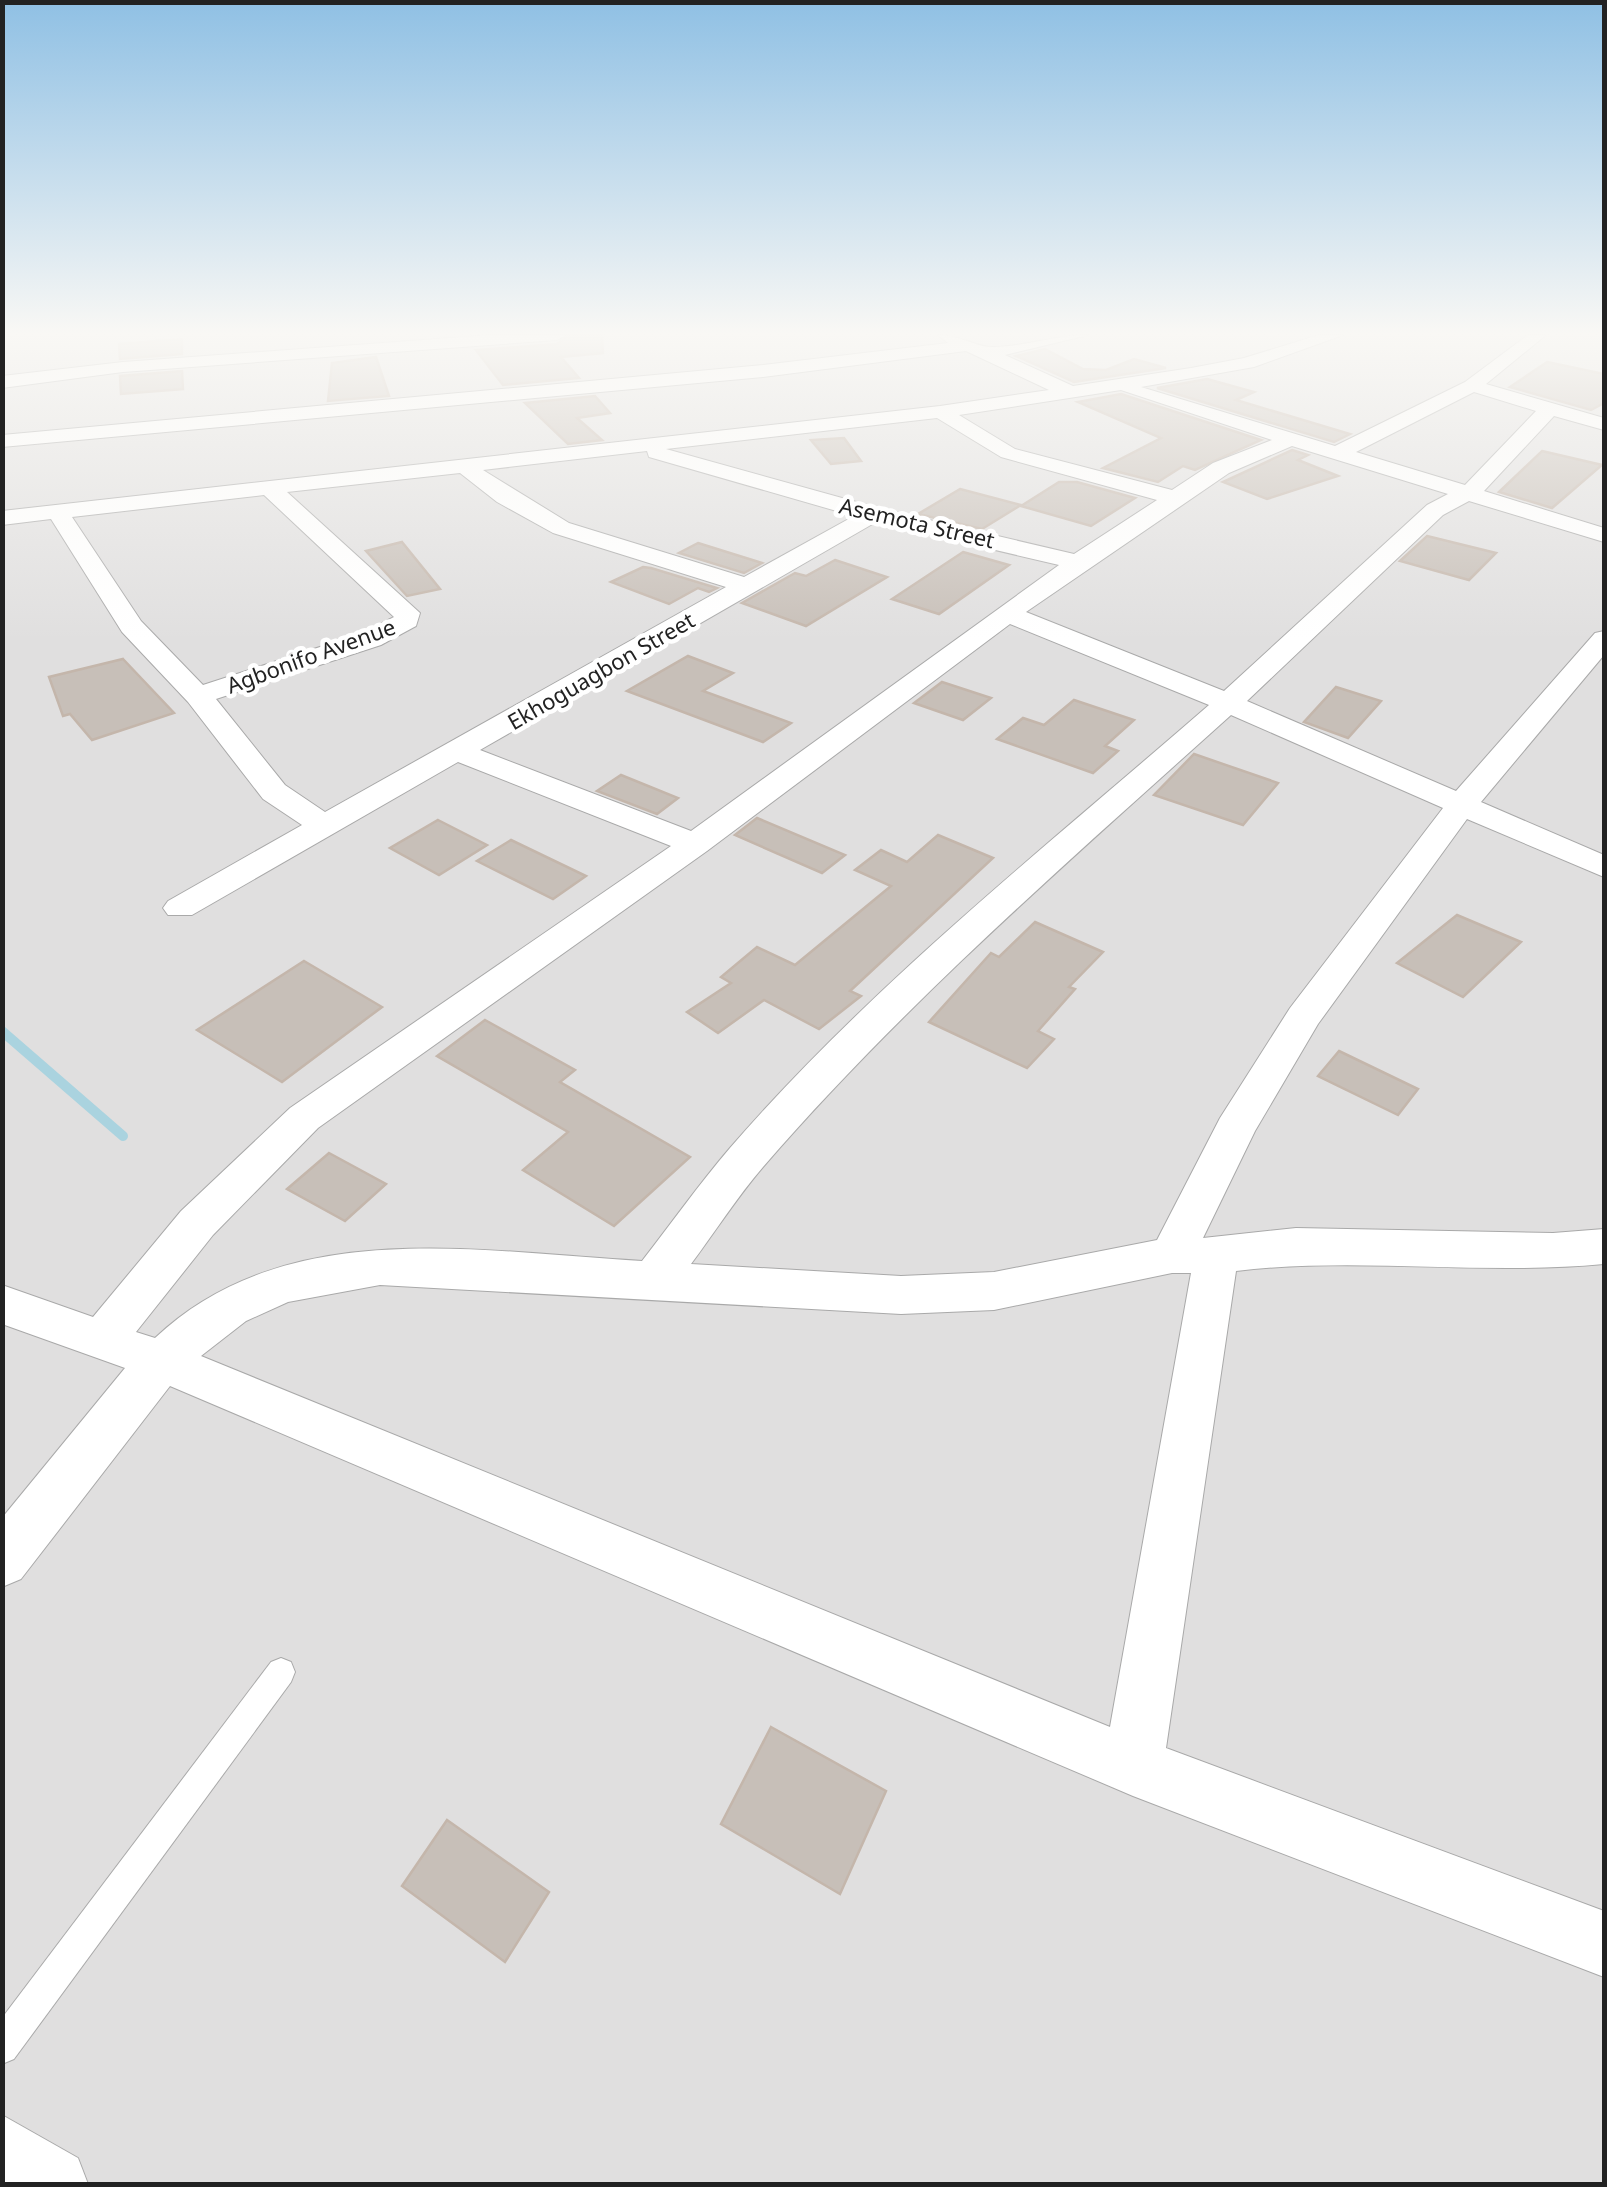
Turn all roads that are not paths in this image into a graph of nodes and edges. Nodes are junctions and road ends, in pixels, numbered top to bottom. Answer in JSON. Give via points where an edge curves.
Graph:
{"nodes":[{"id":1,"x":46,"y":437,"type":"edge"},
{"id":2,"x":732,"y":437,"type":"edge"},
{"id":3,"x":976,"y":437,"type":"edge"},
{"id":4,"x":1283,"y":437,"type":"edge"},
{"id":5,"x":1370,"y":437,"type":"edge"},
{"id":6,"x":1522,"y":437,"type":"edge"},
{"id":7,"x":1292,"y":440,"type":"junction"},
{"id":8,"x":2,"y":441,"type":"edge"},
{"id":9,"x":641,"y":448,"type":"junction"},
{"id":10,"x":1338,"y":453,"type":"junction"},
{"id":11,"x":462,"y":464,"type":"junction"},
{"id":12,"x":267,"y":486,"type":"junction"},
{"id":13,"x":1464,"y":492,"type":"junction"},
{"id":14,"x":1176,"y":498,"type":"junction"},
{"id":15,"x":58,"y":513,"type":"junction"},
{"id":16,"x":873,"y":514,"type":"junction"},
{"id":17,"x":2,"y":518,"type":"edge"},
{"id":18,"x":1604,"y":535,"type":"edge"},
{"id":19,"x":1078,"y":562,"type":"junction"},
{"id":20,"x":750,"y":586,"type":"junction"},
{"id":21,"x":1007,"y":614,"type":"junction"},
{"id":22,"x":1604,"y":639,"type":"edge"},
{"id":23,"x":198,"y":696,"type":"junction"},
{"id":24,"x":1228,"y":703,"type":"junction"},
{"id":25,"x":459,"y":752,"type":"junction"},
{"id":26,"x":1463,"y":803,"type":"junction"},
{"id":27,"x":327,"y":828,"type":"junction"},
{"id":28,"x":694,"y":844,"type":"junction"},
{"id":29,"x":1604,"y":867,"type":"edge"},
{"id":30,"x":180,"y":908,"type":"dead end"},
{"id":31,"x":1604,"y":1247,"type":"edge"},
{"id":32,"x":1194,"y":1256,"type":"junction"},
{"id":33,"x":653,"y":1281,"type":"junction"},
{"id":34,"x":2,"y":1304,"type":"edge"},
{"id":35,"x":101,"y":1341,"type":"junction"},
{"id":36,"x":162,"y":1361,"type":"junction"},
{"id":37,"x":2,"y":1561,"type":"edge"},
{"id":38,"x":282,"y":1672,"type":"dead end"},
{"id":39,"x":1133,"y":1766,"type":"junction"},
{"id":40,"x":1604,"y":1944,"type":"edge"},
{"id":41,"x":2,"y":2047,"type":"edge"},
{"id":42,"x":2,"y":2151,"type":"edge"},
{"id":43,"x":52,"y":2184,"type":"edge"}],
"edges":[{"from":1,"to":8,"type":"street"},
{"from":2,"to":9,"type":"street"},
{"from":3,"to":14,"type":"street"},
{"from":4,"to":7,"type":"street"},
{"from":5,"to":10,"type":"street"},
{"from":6,"to":13,"type":"street"},
{"from":7,"to":10,"type":"street"},
{"from":7,"to":14,"type":"street","via":[[1221,468]]},
{"from":9,"to":11,"type":"street"},
{"from":9,"to":16,"type":"street","name":"Asemota Street"},
{"from":10,"to":13,"type":"street"},
{"from":11,"to":12,"type":"street"},
{"from":11,"to":20,"type":"street","via":[[561,528]]},
{"from":12,"to":15,"type":"street"},
{"from":12,"to":23,"type":"street","name":"Agbonifo Avenue","via":[[407,613],[407,620]]},
{"from":13,"to":18,"type":"street"},
{"from":13,"to":24,"type":"street","via":[[1435,510]]},
{"from":14,"to":19,"type":"street"},
{"from":15,"to":17,"type":"street"},
{"from":15,"to":23,"type":"street","via":[[131,626]]},
{"from":16,"to":19,"type":"street","name":"Asemota Street"},
{"from":16,"to":20,"type":"street","name":"Ekhoguagbon Street"},
{"from":19,"to":21,"type":"street"},
{"from":20,"to":25,"type":"street","name":"Ekhoguagbon Street"},
{"from":21,"to":24,"type":"street"},
{"from":21,"to":28,"type":"street"},
{"from":22,"to":26,"type":"street"},
{"from":23,"to":27,"type":"street","via":[[274,792]]},
{"from":24,"to":26,"type":"street"},
{"from":24,"to":33,"type":"street","via":[[992,912],[786,1112]]},
{"from":25,"to":27,"type":"street","name":"Ekhoguagbon Street"},
{"from":25,"to":28,"type":"street"},
{"from":26,"to":29,"type":"street"},
{"from":26,"to":32,"type":"street","via":[[1303,1017],[1236,1129]]},
{"from":27,"to":30,"type":"street","name":"Ekhoguagbon Street"},
{"from":28,"to":35,"type":"street","via":[[304,1118],[196,1222]]},
{"from":31,"to":32,"type":"street","via":[[1296,1246]]},
{"from":32,"to":33,"type":"street","via":[[994,1292],[836,1293]]},
{"from":32,"to":39,"type":"street"},
{"from":33,"to":36,"type":"street","via":[[357,1268],[258,1293],[210,1320]]},
{"from":34,"to":35,"type":"street"},
{"from":35,"to":36,"type":"street"},
{"from":36,"to":37,"type":"street"},
{"from":36,"to":39,"type":"street"},
{"from":38,"to":41,"type":"lane"},
{"from":39,"to":40,"type":"street"},
{"from":42,"to":43,"type":"street"}]}
